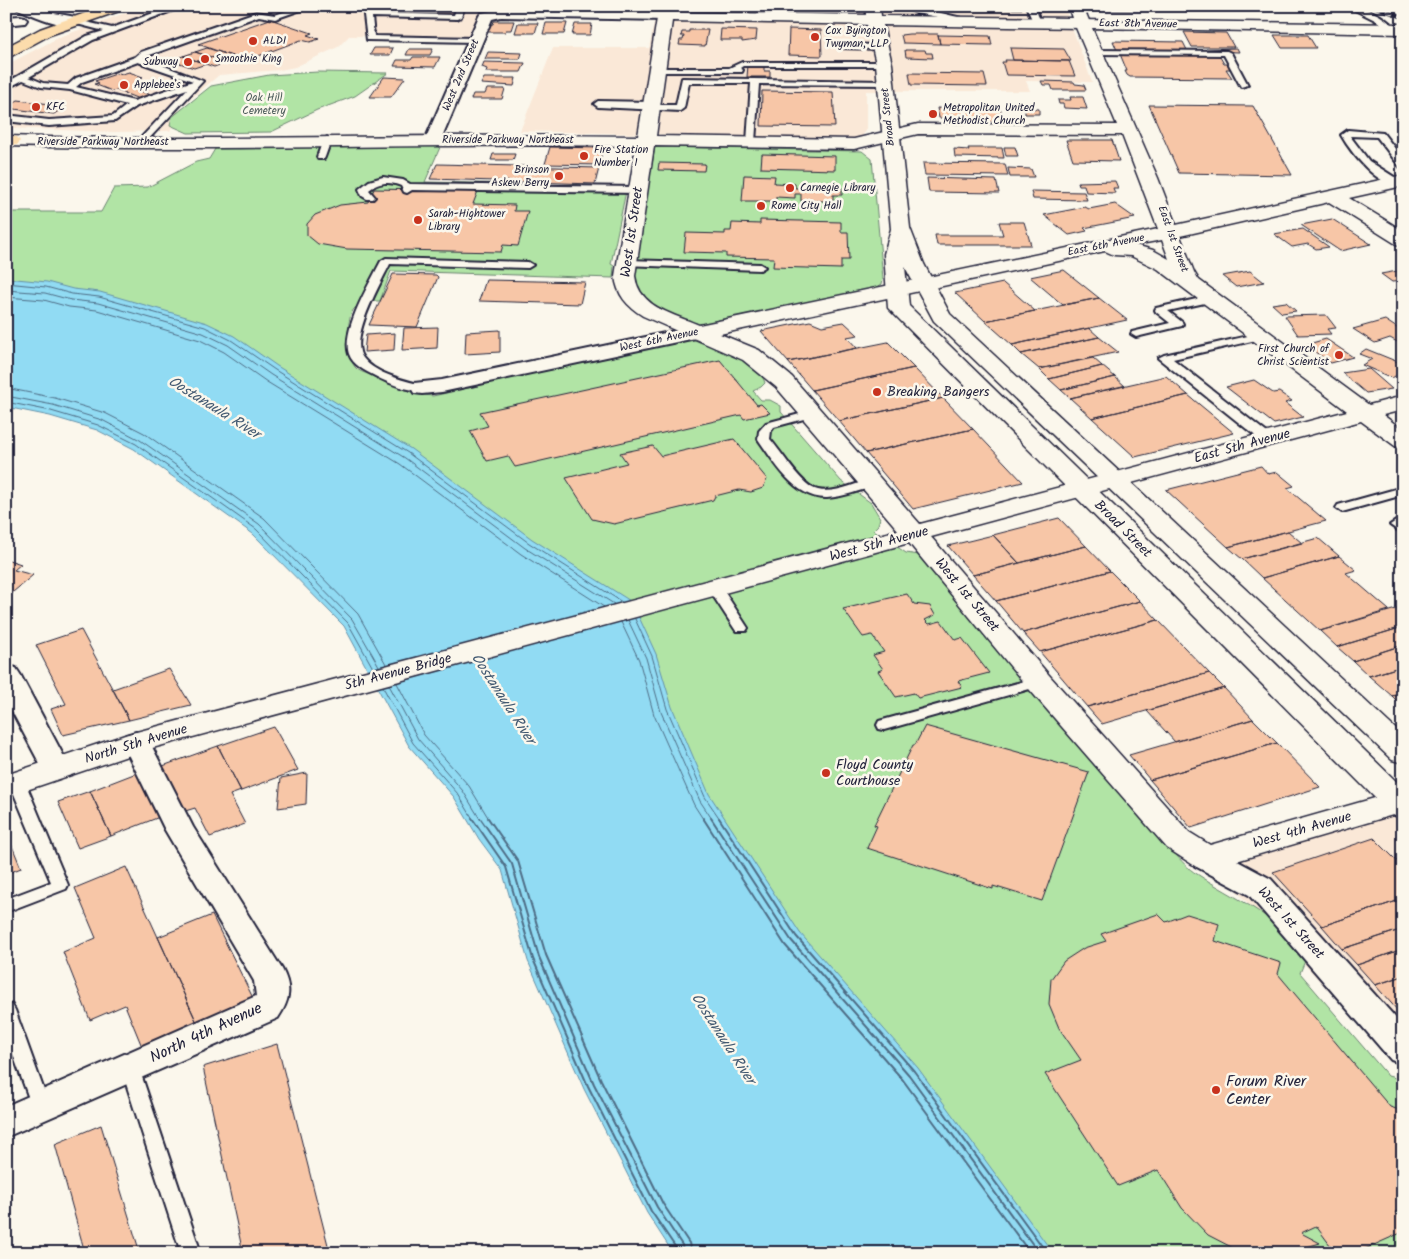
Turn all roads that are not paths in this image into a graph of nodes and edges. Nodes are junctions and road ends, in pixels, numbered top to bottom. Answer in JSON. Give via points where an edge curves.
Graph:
{"nodes":[{"id":1,"x":120,"y":6,"type":"edge"},
{"id":2,"x":181,"y":6,"type":"edge"},
{"id":3,"x":308,"y":6,"type":"edge"},
{"id":4,"x":371,"y":6,"type":"edge"},
{"id":5,"x":461,"y":6,"type":"edge"},
{"id":6,"x":905,"y":6,"type":"edge"},
{"id":7,"x":1030,"y":6,"type":"edge"},
{"id":8,"x":1180,"y":6,"type":"edge"},
{"id":9,"x":1351,"y":6,"type":"edge"},
{"id":10,"x":1134,"y":7,"type":"edge"},
{"id":11,"x":532,"y":10,"type":"edge"},
{"id":12,"x":666,"y":11,"type":"edge"},
{"id":13,"x":1077,"y":12,"type":"edge"},
{"id":14,"x":873,"y":13,"type":"edge"},
{"id":15,"x":17,"y":16,"type":"edge"},
{"id":16,"x":368,"y":16,"type":"junction"},
{"id":17,"x":76,"y":21,"type":"junction"},
{"id":18,"x":977,"y":22,"type":"junction"},
{"id":19,"x":1037,"y":22,"type":"junction"},
{"id":20,"x":1397,"y":29,"type":"edge"},
{"id":21,"x":111,"y":30,"type":"junction"},
{"id":22,"x":45,"y":32,"type":"junction"},
{"id":23,"x":475,"y":40,"type":"junction"},
{"id":24,"x":25,"y":42,"type":"junction"},
{"id":25,"x":840,"y":46,"type":"dead end"},
{"id":26,"x":881,"y":47,"type":"junction"},
{"id":27,"x":6,"y":49,"type":"edge"},
{"id":28,"x":1094,"y":52,"type":"junction"},
{"id":29,"x":6,"y":54,"type":"edge"},
{"id":30,"x":138,"y":59,"type":"junction"},
{"id":31,"x":657,"y":70,"type":"junction"},
{"id":32,"x":730,"y":70,"type":"junction"},
{"id":33,"x":747,"y":70,"type":"dead end"},
{"id":34,"x":764,"y":70,"type":"dead end"},
{"id":35,"x":884,"y":73,"type":"junction"},
{"id":36,"x":22,"y":77,"type":"junction"},
{"id":37,"x":755,"y":81,"type":"junction"},
{"id":38,"x":199,"y":82,"type":"junction"},
{"id":39,"x":1244,"y":85,"type":"dead end"},
{"id":40,"x":6,"y":87,"type":"edge"},
{"id":41,"x":70,"y":88,"type":"junction"},
{"id":42,"x":134,"y":104,"type":"junction"},
{"id":43,"x":598,"y":104,"type":"dead end"},
{"id":44,"x":651,"y":106,"type":"junction"},
{"id":45,"x":6,"y":118,"type":"edge"},
{"id":46,"x":1128,"y":130,"type":"junction"},
{"id":47,"x":890,"y":135,"type":"junction"},
{"id":48,"x":8,"y":140,"type":"edge"},
{"id":49,"x":327,"y":140,"type":"junction"},
{"id":50,"x":433,"y":140,"type":"junction"},
{"id":51,"x":645,"y":141,"type":"junction"},
{"id":52,"x":141,"y":142,"type":"junction"},
{"id":53,"x":751,"y":142,"type":"junction"},
{"id":54,"x":321,"y":157,"type":"dead end"},
{"id":55,"x":1400,"y":176,"type":"edge"},
{"id":56,"x":638,"y":190,"type":"junction"},
{"id":57,"x":1331,"y":195,"type":"junction"},
{"id":58,"x":370,"y":197,"type":"dead end"},
{"id":59,"x":900,"y":228,"type":"junction"},
{"id":60,"x":1170,"y":232,"type":"junction"},
{"id":61,"x":1403,"y":240,"type":"edge"},
{"id":62,"x":1056,"y":255,"type":"junction"},
{"id":63,"x":627,"y":262,"type":"junction"},
{"id":64,"x":528,"y":265,"type":"dead end"},
{"id":65,"x":760,"y":267,"type":"dead end"},
{"id":66,"x":925,"y":284,"type":"junction"},
{"id":67,"x":1192,"y":284,"type":"junction"},
{"id":68,"x":897,"y":290,"type":"junction"},
{"id":69,"x":1210,"y":299,"type":"junction"},
{"id":70,"x":762,"y":319,"type":"junction"},
{"id":71,"x":698,"y":332,"type":"junction"},
{"id":72,"x":1136,"y":334,"type":"dead end"},
{"id":73,"x":1261,"y":336,"type":"junction"},
{"id":74,"x":784,"y":382,"type":"junction"},
{"id":75,"x":422,"y":388,"type":"joint"},
{"id":76,"x":1403,"y":403,"type":"edge"},
{"id":77,"x":811,"y":414,"type":"junction"},
{"id":78,"x":1365,"y":414,"type":"junction"},
{"id":79,"x":1267,"y":440,"type":"junction"},
{"id":80,"x":1403,"y":441,"type":"edge"},
{"id":81,"x":1114,"y":481,"type":"junction"},
{"id":82,"x":872,"y":483,"type":"junction"},
{"id":83,"x":1082,"y":489,"type":"junction"},
{"id":84,"x":1403,"y":491,"type":"edge"},
{"id":85,"x":1342,"y":508,"type":"dead end"},
{"id":86,"x":916,"y":534,"type":"junction"},
{"id":87,"x":715,"y":588,"type":"junction"},
{"id":88,"x":675,"y":598,"type":"joint"},
{"id":89,"x":741,"y":628,"type":"dead end"},
{"id":90,"x":6,"y":674,"type":"edge"},
{"id":91,"x":1039,"y":682,"type":"junction"},
{"id":92,"x":266,"y":707,"type":"joint"},
{"id":93,"x":884,"y":725,"type":"dead end"},
{"id":94,"x":136,"y":742,"type":"junction"},
{"id":95,"x":1403,"y":753,"type":"edge"},
{"id":96,"x":56,"y":768,"type":"junction"},
{"id":97,"x":12,"y":784,"type":"edge"},
{"id":98,"x":1401,"y":804,"type":"edge"},
{"id":99,"x":1206,"y":858,"type":"junction"},
{"id":100,"x":6,"y":906,"type":"edge"},
{"id":101,"x":6,"y":1010,"type":"edge"},
{"id":102,"x":1403,"y":1050,"type":"edge"},
{"id":103,"x":130,"y":1068,"type":"junction"},
{"id":104,"x":41,"y":1107,"type":"junction"},
{"id":105,"x":6,"y":1122,"type":"edge"},
{"id":106,"x":191,"y":1253,"type":"edge"}],
"edges":[{"from":1,"to":17,"type":"main road"},
{"from":2,"to":21,"type":"lane"},
{"from":3,"to":30,"type":"lane","via":[[275,17],[259,14],[144,54]]},
{"from":4,"to":16,"type":"lane"},
{"from":5,"to":16,"type":"lane","via":[[456,17]]},
{"from":6,"to":18,"type":"lane"},
{"from":7,"to":19,"type":"lane"},
{"from":8,"to":10,"type":"lane"},
{"from":9,"to":20,"type":"lane"},
{"from":10,"to":13,"type":"lane"},
{"from":11,"to":12,"type":"street"},
{"from":11,"to":23,"type":"street","name":"West 2nd Street","via":[[486,16]]},
{"from":12,"to":14,"type":"street","name":"East 8th Avenue","via":[[840,24]]},
{"from":12,"to":31,"type":"street","name":"West 1st Street"},
{"from":13,"to":19,"type":"street","name":"East 8th Avenue"},
{"from":13,"to":20,"type":"street","name":"East 8th Avenue"},
{"from":13,"to":28,"type":"street","name":"East 1st Street"},
{"from":14,"to":18,"type":"street","name":"East 8th Avenue"},
{"from":14,"to":26,"type":"street","name":"Broad Street"},
{"from":15,"to":17,"type":"street","via":[[38,13]]},
{"from":15,"to":22,"type":"street"},
{"from":16,"to":23,"type":"lane","via":[[370,38]]},
{"from":17,"to":21,"type":"lane"},
{"from":17,"to":22,"type":"main road"},
{"from":18,"to":19,"type":"street","name":"East 8th Avenue"},
{"from":21,"to":36,"type":"lane","via":[[90,38]]},
{"from":22,"to":24,"type":"main road"},
{"from":23,"to":50,"type":"street","name":"West 2nd Street"},
{"from":24,"to":27,"type":"main road"},
{"from":24,"to":29,"type":"main road"},
{"from":25,"to":26,"type":"lane"},
{"from":26,"to":35,"type":"street","name":"Broad Street"},
{"from":28,"to":39,"type":"lane","via":[[1227,53]]},
{"from":28,"to":46,"type":"street","name":"East 1st Street"},
{"from":30,"to":38,"type":"lane"},
{"from":30,"to":41,"type":"lane","via":[[80,80]]},
{"from":31,"to":32,"type":"lane"},
{"from":31,"to":44,"type":"street","name":"West 1st Street"},
{"from":32,"to":33,"type":"lane"},
{"from":32,"to":35,"type":"lane","via":[[742,64]]},
{"from":34,"to":35,"type":"lane"},
{"from":35,"to":37,"type":"lane"},
{"from":35,"to":47,"type":"street","name":"Broad Street"},
{"from":36,"to":40,"type":"lane"},
{"from":36,"to":41,"type":"lane","via":[[42,85]]},
{"from":37,"to":44,"type":"lane","via":[[685,80],[680,108]]},
{"from":37,"to":53,"type":"lane"},
{"from":38,"to":42,"type":"lane"},
{"from":38,"to":52,"type":"lane"},
{"from":41,"to":42,"type":"lane"},
{"from":42,"to":45,"type":"lane","via":[[114,118],[49,123]]},
{"from":43,"to":44,"type":"lane"},
{"from":44,"to":51,"type":"street","name":"West 1st Street"},
{"from":46,"to":47,"type":"street","name":"Riverside Parkway Northeast","via":[[918,129]]},
{"from":46,"to":60,"type":"street","name":"East 1st Street"},
{"from":47,"to":53,"type":"street","name":"Riverside Parkway Northeast","via":[[854,144]]},
{"from":47,"to":59,"type":"street","name":"Broad Street"},
{"from":48,"to":52,"type":"street","name":"Riverside Parkway Northeast"},
{"from":49,"to":50,"type":"street","name":"Riverside Parkway Northeast"},
{"from":49,"to":52,"type":"street","name":"Riverside Parkway Northeast"},
{"from":49,"to":54,"type":"lane"},
{"from":50,"to":51,"type":"street","name":"Riverside Parkway Northeast"},
{"from":51,"to":53,"type":"street","name":"Riverside Parkway Northeast"},
{"from":51,"to":56,"type":"street","name":"West 1st Street"},
{"from":55,"to":55,"type":"lane","via":[[1380,135],[1345,135],[1370,168]]},
{"from":55,"to":57,"type":"street","name":"East 6th Avenue"},
{"from":56,"to":58,"type":"lane","via":[[407,188],[403,182],[394,180],[376,182],[364,189],[364,194]]},
{"from":56,"to":63,"type":"street","name":"West 1st Street"},
{"from":57,"to":60,"type":"street","name":"East 6th Avenue"},
{"from":57,"to":61,"type":"street"},
{"from":59,"to":66,"type":"street","name":"Broad Street"},
{"from":59,"to":68,"type":"street","name":"Broad Street","via":[[894,254]]},
{"from":60,"to":62,"type":"street","name":"East 6th Avenue"},
{"from":60,"to":67,"type":"street","name":"East 1st Street","via":[[1184,273]]},
{"from":62,"to":66,"type":"street","name":"East 6th Avenue"},
{"from":62,"to":67,"type":"street","via":[[1118,248],[1132,250],[1148,255]]},
{"from":63,"to":65,"type":"lane"},
{"from":63,"to":71,"type":"street","name":"West 1st Street","via":[[625,286],[636,304]]},
{"from":64,"to":75,"type":"lane","via":[[386,261],[357,326],[354,351],[367,368],[402,384]]},
{"from":66,"to":68,"type":"street","name":"East 6th Avenue"},
{"from":66,"to":81,"type":"street","name":"Broad Street","via":[[941,317]]},
{"from":67,"to":69,"type":"street","name":"East 1st Street"},
{"from":68,"to":70,"type":"street","name":"West 6th Avenue"},
{"from":68,"to":83,"type":"street","name":"Broad Street","via":[[899,308]]},
{"from":69,"to":72,"type":"lane","via":[[1160,310],[1178,324]]},
{"from":69,"to":73,"type":"street","name":"East 1st Street"},
{"from":70,"to":71,"type":"street","name":"West 6th Avenue"},
{"from":70,"to":74,"type":"street","via":[[748,330],[772,356]]},
{"from":71,"to":74,"type":"street","name":"West 1st Street","via":[[751,355]]},
{"from":71,"to":75,"type":"street","name":"West 6th Avenue"},
{"from":73,"to":78,"type":"street","name":"East 1st Street"},
{"from":73,"to":79,"type":"lane","via":[[1164,358]]},
{"from":74,"to":77,"type":"street","name":"West 1st Street"},
{"from":76,"to":78,"type":"street","name":"East 5th Avenue"},
{"from":77,"to":82,"type":"street","name":"West 1st Street"},
{"from":77,"to":82,"type":"lane","via":[[770,425],[764,434],[801,484],[811,492],[822,494]]},
{"from":78,"to":79,"type":"street","name":"East 5th Avenue"},
{"from":78,"to":80,"type":"street","name":"East 1st Street"},
{"from":79,"to":81,"type":"street","name":"East 5th Avenue"},
{"from":81,"to":83,"type":"street","name":"East 5th Avenue"},
{"from":81,"to":95,"type":"street","name":"Broad Street"},
{"from":82,"to":86,"type":"street","name":"West 1st Street"},
{"from":83,"to":86,"type":"street","name":"West 5th Avenue"},
{"from":83,"to":98,"type":"street","name":"Broad Street"},
{"from":84,"to":85,"type":"lane"},
{"from":86,"to":87,"type":"street","name":"West 5th Avenue"},
{"from":86,"to":91,"type":"street","name":"West 1st Street"},
{"from":87,"to":88,"type":"street","name":"West 5th Avenue"},
{"from":87,"to":89,"type":"lane"},
{"from":88,"to":92,"type":"street","name":"5th Avenue Bridge"},
{"from":90,"to":96,"type":"street"},
{"from":91,"to":93,"type":"lane"},
{"from":91,"to":99,"type":"street","name":"West 1st Street","via":[[1178,840]]},
{"from":92,"to":94,"type":"street","name":"North 5th Avenue"},
{"from":94,"to":96,"type":"street","name":"North 5th Avenue"},
{"from":94,"to":103,"type":"street","name":"North 4th Avenue","via":[[180,830],[274,989],[273,999],[266,1008]]},
{"from":96,"to":97,"type":"street","name":"North 5th Avenue"},
{"from":97,"to":100,"type":"lane","via":[[60,885]]},
{"from":98,"to":99,"type":"street","name":"West 4th Avenue"},
{"from":99,"to":102,"type":"street","name":"West 1st Street","via":[[1260,887]]},
{"from":101,"to":104,"type":"lane"},
{"from":103,"to":104,"type":"street","name":"North 4th Avenue"},
{"from":103,"to":106,"type":"lane"},
{"from":104,"to":105,"type":"street","name":"North 4th Avenue"}]}
